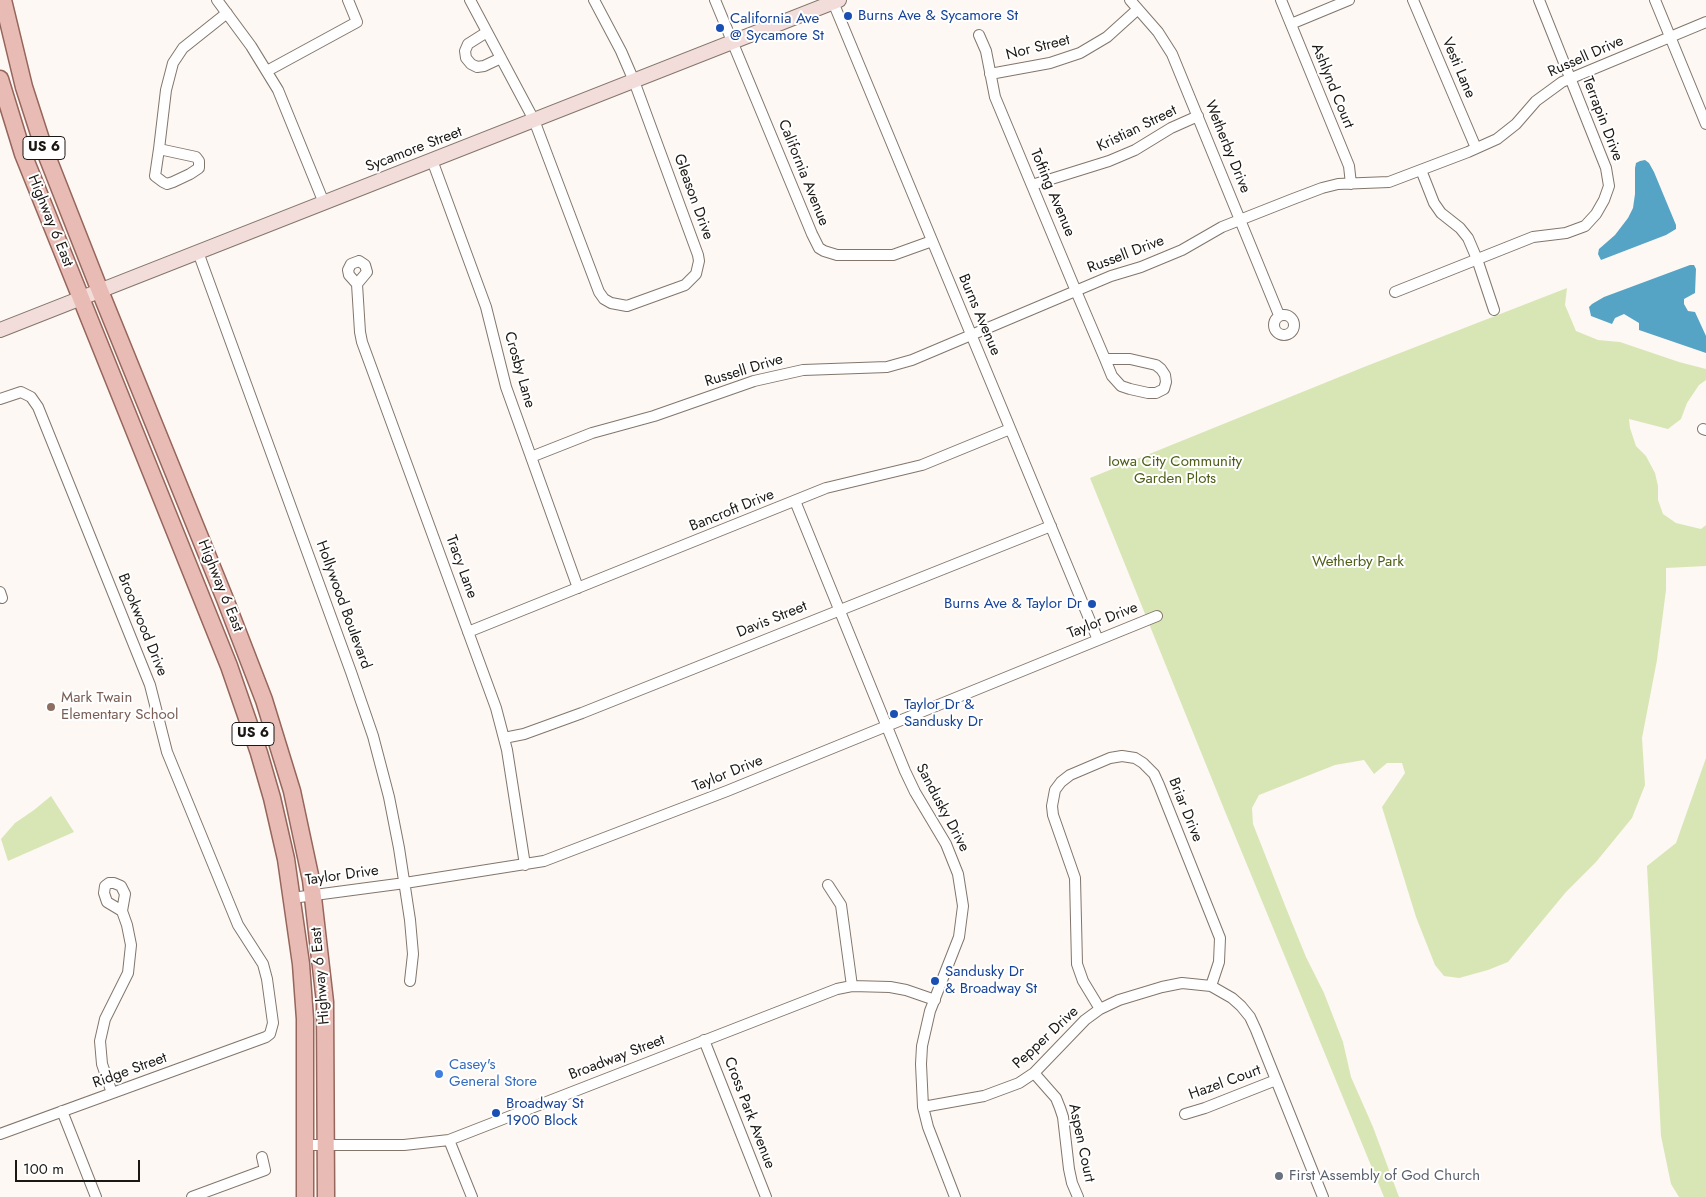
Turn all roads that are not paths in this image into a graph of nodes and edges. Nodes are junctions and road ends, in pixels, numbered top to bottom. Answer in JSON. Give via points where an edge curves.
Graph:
{"nodes":[{"id":1,"x":3,"y":0,"type":"edge"},
{"id":2,"x":217,"y":0,"type":"edge"},
{"id":3,"x":348,"y":0,"type":"edge"},
{"id":4,"x":470,"y":0,"type":"edge"},
{"id":5,"x":594,"y":0,"type":"edge"},
{"id":6,"x":715,"y":0,"type":"edge"},
{"id":7,"x":1130,"y":0,"type":"edge"},
{"id":8,"x":1281,"y":0,"type":"edge"},
{"id":9,"x":1349,"y":0,"type":"edge"},
{"id":10,"x":1413,"y":0,"type":"edge"},
{"id":11,"x":1539,"y":0,"type":"edge"},
{"id":12,"x":1655,"y":0,"type":"edge"},
{"id":13,"x":836,"y":1,"type":"edge"},
{"id":14,"x":1138,"y":9,"type":"junction"},
{"id":15,"x":227,"y":12,"type":"junction"},
{"id":16,"x":1706,"y":22,"type":"edge"},
{"id":17,"x":1291,"y":24,"type":"junction"},
{"id":18,"x":487,"y":32,"type":"junction"},
{"id":19,"x":979,"y":36,"type":"dead end"},
{"id":20,"x":1670,"y":37,"type":"junction"},
{"id":21,"x":733,"y":42,"type":"junction"},
{"id":22,"x":500,"y":58,"type":"junction"},
{"id":23,"x":267,"y":71,"type":"junction"},
{"id":24,"x":990,"y":74,"type":"junction"},
{"id":25,"x":1570,"y":78,"type":"junction"},
{"id":26,"x":0,"y":79,"type":"edge"},
{"id":27,"x":634,"y":81,"type":"junction"},
{"id":28,"x":1198,"y":116,"type":"junction"},
{"id":29,"x":534,"y":120,"type":"junction"},
{"id":30,"x":1706,"y":124,"type":"edge"},
{"id":31,"x":1476,"y":148,"type":"junction"},
{"id":32,"x":158,"y":149,"type":"junction"},
{"id":33,"x":432,"y":160,"type":"junction"},
{"id":34,"x":1421,"y":170,"type":"junction"},
{"id":35,"x":1351,"y":184,"type":"junction"},
{"id":36,"x":1032,"y":185,"type":"junction"},
{"id":37,"x":324,"y":203,"type":"junction"},
{"id":38,"x":1240,"y":220,"type":"junction"},
{"id":39,"x":932,"y":241,"type":"junction"},
{"id":40,"x":198,"y":252,"type":"junction"},
{"id":41,"x":1477,"y":259,"type":"junction"},
{"id":42,"x":357,"y":284,"type":"dead end"},
{"id":43,"x":100,"y":291,"type":"junction"},
{"id":44,"x":1076,"y":291,"type":"junction"},
{"id":45,"x":1395,"y":292,"type":"dead end"},
{"id":46,"x":80,"y":298,"type":"junction"},
{"id":47,"x":1494,"y":310,"type":"dead end"},
{"id":48,"x":1279,"y":315,"type":"dead end"},
{"id":49,"x":0,"y":330,"type":"edge"},
{"id":50,"x":972,"y":335,"type":"junction"},
{"id":51,"x":1105,"y":359,"type":"junction"},
{"id":52,"x":0,"y":399,"type":"edge"},
{"id":53,"x":1010,"y":429,"type":"junction"},
{"id":54,"x":531,"y":457,"type":"junction"},
{"id":55,"x":795,"y":501,"type":"junction"},
{"id":56,"x":1050,"y":526,"type":"junction"},
{"id":57,"x":578,"y":588,"type":"junction"},
{"id":58,"x":839,"y":609,"type":"junction"},
{"id":59,"x":1157,"y":616,"type":"dead end"},
{"id":60,"x":468,"y":632,"type":"junction"},
{"id":61,"x":1098,"y":640,"type":"junction"},
{"id":62,"x":886,"y":725,"type":"junction"},
{"id":63,"x":504,"y":738,"type":"junction"},
{"id":64,"x":525,"y":865,"type":"junction"},
{"id":65,"x":404,"y":883,"type":"junction"},
{"id":66,"x":828,"y":885,"type":"dead end"},
{"id":67,"x":313,"y":896,"type":"junction"},
{"id":68,"x":292,"y":898,"type":"junction"},
{"id":69,"x":122,"y":911,"type":"dead end"},
{"id":70,"x":410,"y":980,"type":"dead end"},
{"id":71,"x":852,"y":986,"type":"junction"},
{"id":72,"x":1211,"y":986,"type":"junction"},
{"id":73,"x":935,"y":1000,"type":"junction"},
{"id":74,"x":1100,"y":1009,"type":"junction"},
{"id":75,"x":270,"y":1034,"type":"joint"},
{"id":76,"x":704,"y":1040,"type":"junction"},
{"id":77,"x":1034,"y":1073,"type":"junction"},
{"id":78,"x":1276,"y":1080,"type":"junction"},
{"id":79,"x":112,"y":1093,"type":"junction"},
{"id":80,"x":923,"y":1107,"type":"junction"},
{"id":81,"x":62,"y":1111,"type":"junction"},
{"id":82,"x":1185,"y":1114,"type":"dead end"},
{"id":83,"x":0,"y":1132,"type":"edge"},
{"id":84,"x":449,"y":1140,"type":"junction"},
{"id":85,"x":305,"y":1145,"type":"junction"},
{"id":86,"x":327,"y":1145,"type":"junction"},
{"id":87,"x":262,"y":1157,"type":"dead end"},
{"id":88,"x":96,"y":1197,"type":"edge"},
{"id":89,"x":192,"y":1197,"type":"edge"},
{"id":90,"x":305,"y":1197,"type":"edge"},
{"id":91,"x":326,"y":1197,"type":"edge"},
{"id":92,"x":472,"y":1197,"type":"edge"},
{"id":93,"x":766,"y":1197,"type":"edge"},
{"id":94,"x":955,"y":1197,"type":"edge"},
{"id":95,"x":1078,"y":1197,"type":"edge"},
{"id":96,"x":1323,"y":1197,"type":"edge"}],
"edges":[{"from":1,"to":43,"type":"main road","name":"Highway 6 East","number":"US 6","via":[[24,87],[43,146]]},
{"from":2,"to":15,"type":"street"},
{"from":3,"to":23,"type":"street","via":[[357,22]]},
{"from":4,"to":18,"type":"street"},
{"from":5,"to":27,"type":"street"},
{"from":6,"to":21,"type":"street","name":"California Avenue"},
{"from":7,"to":14,"type":"street","name":"Wetherby Drive"},
{"from":8,"to":17,"type":"street","name":"Ashlynd Court"},
{"from":9,"to":17,"type":"street"},
{"from":10,"to":31,"type":"street","name":"Vesti Lane"},
{"from":11,"to":25,"type":"street","name":"Terrapin Drive"},
{"from":12,"to":20,"type":"street"},
{"from":13,"to":21,"type":"street","name":"Sycamore Street"},
{"from":13,"to":39,"type":"street","name":"Burns Avenue"},
{"from":14,"to":24,"type":"street","name":"Nor Street","via":[[1107,37],[1080,53],[1050,63]]},
{"from":14,"to":28,"type":"street","name":"Wetherby Drive","via":[[1165,42]]},
{"from":15,"to":23,"type":"street"},
{"from":15,"to":32,"type":"street","via":[[183,48],[173,63]]},
{"from":16,"to":20,"type":"street","name":"Russell Drive"},
{"from":17,"to":35,"type":"street","name":"Ashlynd Court","via":[[1349,166]]},
{"from":18,"to":22,"type":"street"},
{"from":18,"to":22,"type":"street","via":[[468,44],[466,58],[477,67]]},
{"from":19,"to":24,"type":"street","name":"Tofting Avenue","via":[[986,51]]},
{"from":20,"to":25,"type":"street","name":"Russell Drive"},
{"from":20,"to":30,"type":"street"},
{"from":21,"to":27,"type":"street","name":"Sycamore Street"},
{"from":21,"to":39,"type":"street","name":"California Avenue","via":[[812,234],[824,252],[892,255]]},
{"from":22,"to":29,"type":"street"},
{"from":23,"to":37,"type":"street","via":[[278,90]]},
{"from":24,"to":36,"type":"street","name":"Tofting Avenue","via":[[995,97]]},
{"from":25,"to":31,"type":"street","name":"Russell Drive","via":[[1536,101],[1516,124],[1497,139]]},
{"from":25,"to":41,"type":"street","name":"Terrapin Drive","via":[[1606,168],[1609,186],[1604,200],[1585,226],[1566,233],[1533,237]]},
{"from":26,"to":46,"type":"main road","name":"Highway 6 East","number":"US 6","via":[[23,154]]},
{"from":27,"to":29,"type":"street","name":"Sycamore Street"},
{"from":27,"to":29,"type":"street","name":"Gleason Drive","via":[[698,255],[696,274],[685,285],[626,306],[604,299]]},
{"from":28,"to":36,"type":"street","name":"Kristian Street","via":[[1109,161]]},
{"from":28,"to":38,"type":"street","name":"Wetherby Drive"},
{"from":29,"to":33,"type":"street","name":"Sycamore Street"},
{"from":31,"to":34,"type":"street","name":"Russell Drive"},
{"from":32,"to":32,"type":"street","via":[[196,157],[199,168],[167,184],[155,176]]},
{"from":33,"to":37,"type":"street","name":"Sycamore Street"},
{"from":33,"to":54,"type":"street","name":"Crosby Lane","via":[[481,292],[506,388]]},
{"from":34,"to":35,"type":"street","name":"Russell Drive","via":[[1389,182]]},
{"from":34,"to":41,"type":"street","via":[[1434,203],[1468,238]]},
{"from":35,"to":38,"type":"street","name":"Russell Drive","via":[[1322,188]]},
{"from":36,"to":44,"type":"street","name":"Tofting Avenue"},
{"from":37,"to":40,"type":"street","name":"Sycamore Street"},
{"from":38,"to":44,"type":"street","name":"Russell Drive","via":[[1182,250]]},
{"from":38,"to":48,"type":"street","name":"Wetherby Drive"},
{"from":39,"to":50,"type":"street","name":"Burns Avenue"},
{"from":40,"to":43,"type":"street","name":"Sycamore Street"},
{"from":40,"to":65,"type":"street","name":"Hollywood Boulevard","via":[[373,736],[389,797]]},
{"from":41,"to":45,"type":"street","name":"Terrapin Drive"},
{"from":41,"to":47,"type":"street"},
{"from":42,"to":60,"type":"street","name":"Tracy Lane","via":[[362,342]]},
{"from":43,"to":46,"type":"street","name":"Sycamore Street"},
{"from":43,"to":67,"type":"main road","name":"Highway 6 East","number":"US 6","via":[[264,700],[292,791]]},
{"from":44,"to":50,"type":"street","name":"Russell Drive"},
{"from":44,"to":51,"type":"street","name":"Tofting Avenue"},
{"from":46,"to":49,"type":"street","name":"Sycamore Street"},
{"from":46,"to":68,"type":"main road","name":"Highway 6 East","number":"US 6","via":[[245,709],[272,798]]},
{"from":50,"to":53,"type":"street","name":"Burns Avenue"},
{"from":50,"to":54,"type":"street","name":"Russell Drive","via":[[887,367],[803,370],[754,381],[654,416],[592,433]]},
{"from":51,"to":51,"type":"street","name":"Tofting Avenue","via":[[1130,358],[1156,364],[1165,375],[1164,389],[1148,394],[1121,386],[1112,376]]},
{"from":52,"to":75,"type":"street","name":"Brookwood Drive","via":[[21,392],[38,407],[150,685],[168,752],[230,907],[263,964],[273,1023]]},
{"from":53,"to":55,"type":"street","name":"Bancroft Drive","via":[[929,463],[836,485]]},
{"from":53,"to":56,"type":"street","name":"Burns Avenue"},
{"from":54,"to":57,"type":"street","name":"Crosby Lane"},
{"from":55,"to":57,"type":"street","name":"Bancroft Drive"},
{"from":55,"to":58,"type":"street","name":"Sandusky Drive"},
{"from":56,"to":58,"type":"street","name":"Davis Street"},
{"from":56,"to":61,"type":"street","name":"Burns Avenue"},
{"from":57,"to":60,"type":"street","name":"Bancroft Drive"},
{"from":58,"to":62,"type":"street","name":"Sandusky Drive"},
{"from":58,"to":63,"type":"street","name":"Davis Street","via":[[550,725]]},
{"from":59,"to":61,"type":"street","name":"Taylor Drive"},
{"from":60,"to":63,"type":"street","name":"Tracy Lane"},
{"from":61,"to":62,"type":"street","name":"Taylor Drive"},
{"from":62,"to":64,"type":"street","name":"Taylor Drive","via":[[635,827]]},
{"from":62,"to":73,"type":"street","name":"Sandusky Drive","via":[[914,792],[952,858],[962,891],[960,937]]},
{"from":63,"to":64,"type":"street","name":"Tracy Lane"},
{"from":64,"to":65,"type":"street","name":"Taylor Drive"},
{"from":65,"to":67,"type":"street","name":"Taylor Drive"},
{"from":65,"to":70,"type":"street","name":"Hollywood Boulevard","via":[[413,954]]},
{"from":66,"to":71,"type":"street","via":[[841,905]]},
{"from":67,"to":68,"type":"street","name":"Taylor Drive"},
{"from":67,"to":86,"type":"main road","name":"Highway 6 East","number":"US 6","via":[[325,1002]]},
{"from":68,"to":85,"type":"main road","name":"Highway 6 East","number":"US 6","via":[[305,1020]]},
{"from":69,"to":79,"type":"street","via":[[131,945],[128,973],[105,1019],[100,1041],[102,1064]]},
{"from":71,"to":73,"type":"street","name":"Broadway Street","via":[[890,986]]},
{"from":71,"to":76,"type":"street","name":"Broadway Street","via":[[822,993]]},
{"from":72,"to":74,"type":"street","name":"Pepper Drive","via":[[1182,983],[1162,987]]},
{"from":72,"to":74,"type":"street","name":"Briar Drive","via":[[1219,962],[1220,938],[1154,774],[1135,758],[1110,758],[1061,782],[1052,806],[1075,878],[1077,964]]},
{"from":72,"to":78,"type":"street","name":"Pepper Drive","via":[[1232,998],[1250,1017]]},
{"from":73,"to":80,"type":"street","name":"Sandusky Drive","via":[[922,1046]]},
{"from":74,"to":77,"type":"street","name":"Pepper Drive","via":[[1085,1020]]},
{"from":75,"to":79,"type":"street","name":"Ridge Street"},
{"from":76,"to":84,"type":"street","name":"Broadway Street"},
{"from":76,"to":93,"type":"street","name":"Cross Park Avenue"},
{"from":77,"to":80,"type":"street","name":"Pepper Drive","via":[[1019,1083],[984,1096]]},
{"from":77,"to":95,"type":"street","name":"Aspen Court","via":[[1056,1098],[1060,1108],[1069,1168]]},
{"from":78,"to":82,"type":"street","name":"Hazel Court"},
{"from":78,"to":96,"type":"street","name":"Pepper Drive"},
{"from":79,"to":81,"type":"street","name":"Ridge Street"},
{"from":80,"to":94,"type":"street","name":"Sandusky Drive"},
{"from":81,"to":83,"type":"street","name":"Ridge Street"},
{"from":81,"to":88,"type":"street"},
{"from":84,"to":86,"type":"street","name":"Broadway Street","via":[[404,1145]]},
{"from":84,"to":92,"type":"street"},
{"from":85,"to":86,"type":"street","name":"Broadway Street"},
{"from":85,"to":90,"type":"main road","name":"Highway 6 East","number":"US 6"},
{"from":86,"to":91,"type":"main road","name":"Highway 6 East","number":"US 6"},
{"from":87,"to":89,"type":"street","via":[[265,1170]]}]}
